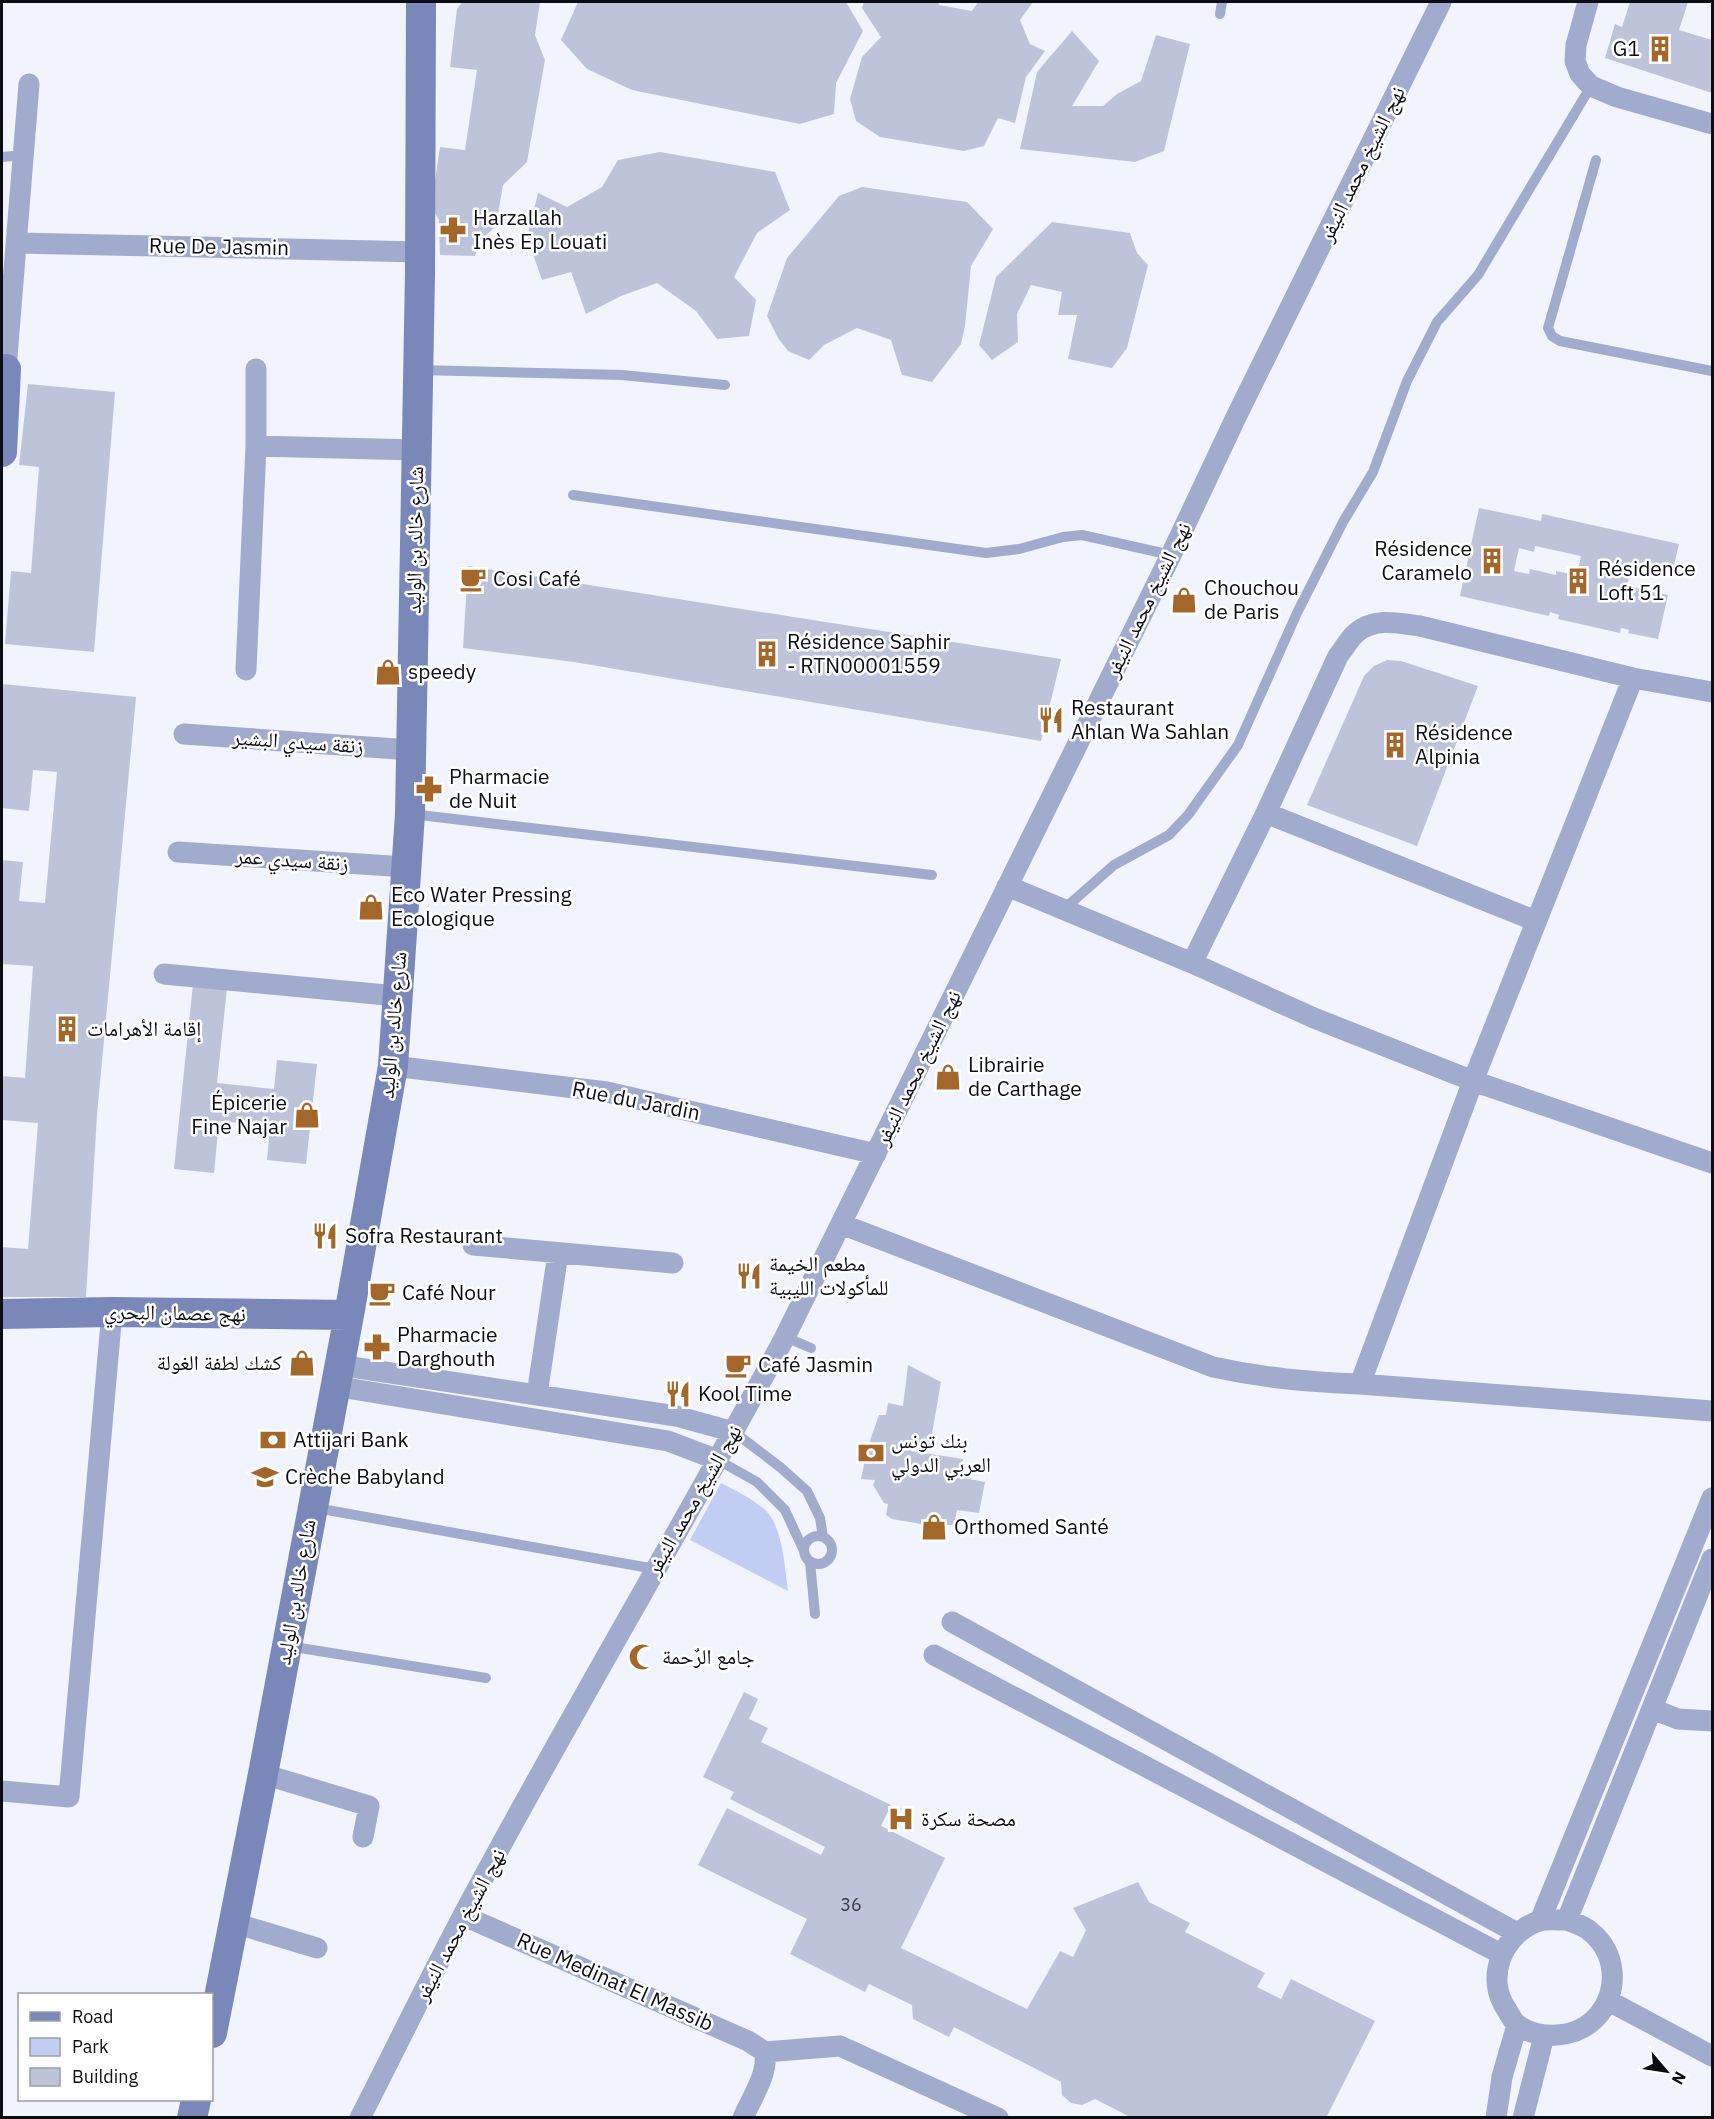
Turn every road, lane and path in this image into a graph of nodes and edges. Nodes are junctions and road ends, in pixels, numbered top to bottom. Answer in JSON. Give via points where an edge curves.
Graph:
{"nodes":[{"id":1,"x":422,"y":2,"type":"edge"},
{"id":2,"x":1222,"y":2,"type":"edge"},
{"id":3,"x":1441,"y":2,"type":"edge"},
{"id":4,"x":1588,"y":2,"type":"edge"},
{"id":5,"x":1220,"y":14,"type":"dead end"},
{"id":6,"x":29,"y":84,"type":"dead end"},
{"id":7,"x":1591,"y":86,"type":"junction"},
{"id":8,"x":1713,"y":124,"type":"edge"},
{"id":9,"x":24,"y":155,"type":"junction"},
{"id":10,"x":2,"y":157,"type":"edge"},
{"id":11,"x":1596,"y":160,"type":"dead end"},
{"id":12,"x":17,"y":243,"type":"junction"},
{"id":13,"x":420,"y":252,"type":"junction"},
{"id":14,"x":256,"y":369,"type":"dead end"},
{"id":15,"x":4,"y":370,"type":"edge"},
{"id":16,"x":418,"y":370,"type":"junction"},
{"id":17,"x":1713,"y":372,"type":"edge"},
{"id":18,"x":725,"y":385,"type":"dead end"},
{"id":19,"x":256,"y":446,"type":"junction"},
{"id":20,"x":417,"y":450,"type":"junction"},
{"id":21,"x":2,"y":452,"type":"edge"},
{"id":22,"x":573,"y":495,"type":"dead end"},
{"id":23,"x":1171,"y":555,"type":"junction"},
{"id":24,"x":246,"y":670,"type":"dead end"},
{"id":25,"x":1633,"y":678,"type":"junction"},
{"id":26,"x":1713,"y":692,"type":"edge"},
{"id":27,"x":184,"y":734,"type":"dead end"},
{"id":28,"x":411,"y":750,"type":"junction"},
{"id":29,"x":1266,"y":813,"type":"junction"},
{"id":30,"x":410,"y":814,"type":"junction"},
{"id":31,"x":178,"y":852,"type":"dead end"},
{"id":32,"x":406,"y":867,"type":"junction"},
{"id":33,"x":932,"y":875,"type":"dead end"},
{"id":34,"x":1007,"y":886,"type":"junction"},
{"id":35,"x":1064,"y":909,"type":"junction"},
{"id":36,"x":1536,"y":921,"type":"junction"},
{"id":37,"x":1192,"y":963,"type":"junction"},
{"id":38,"x":164,"y":974,"type":"dead end"},
{"id":39,"x":397,"y":996,"type":"junction"},
{"id":40,"x":393,"y":1066,"type":"junction"},
{"id":41,"x":1473,"y":1081,"type":"junction"},
{"id":42,"x":876,"y":1154,"type":"junction"},
{"id":43,"x":1713,"y":1163,"type":"edge"},
{"id":44,"x":841,"y":1224,"type":"junction"},
{"id":45,"x":473,"y":1245,"type":"dead end"},
{"id":46,"x":558,"y":1252,"type":"junction"},
{"id":47,"x":673,"y":1263,"type":"dead end"},
{"id":48,"x":112,"y":1312,"type":"junction"},
{"id":49,"x":2,"y":1314,"type":"edge"},
{"id":50,"x":349,"y":1315,"type":"junction"},
{"id":51,"x":785,"y":1337,"type":"junction"},
{"id":52,"x":811,"y":1348,"type":"dead end"},
{"id":53,"x":336,"y":1375,"type":"junction"},
{"id":54,"x":1360,"y":1384,"type":"junction"},
{"id":55,"x":537,"y":1395,"type":"junction"},
{"id":56,"x":1713,"y":1411,"type":"edge"},
{"id":57,"x":734,"y":1432,"type":"junction"},
{"id":58,"x":718,"y":1460,"type":"junction"},
{"id":59,"x":1713,"y":1498,"type":"edge"},
{"id":60,"x":312,"y":1507,"type":"junction"},
{"id":61,"x":823,"y":1537,"type":"junction"},
{"id":62,"x":804,"y":1551,"type":"junction"},
{"id":63,"x":1713,"y":1559,"type":"edge"},
{"id":64,"x":810,"y":1562,"type":"junction"},
{"id":65,"x":655,"y":1569,"type":"junction"},
{"id":66,"x":815,"y":1614,"type":"dead end"},
{"id":67,"x":952,"y":1622,"type":"dead end"},
{"id":68,"x":286,"y":1646,"type":"junction"},
{"id":69,"x":934,"y":1655,"type":"dead end"},
{"id":70,"x":486,"y":1678,"type":"dead end"},
{"id":71,"x":1652,"y":1709,"type":"junction"},
{"id":72,"x":1713,"y":1720,"type":"edge"},
{"id":73,"x":263,"y":1774,"type":"junction"},
{"id":74,"x":2,"y":1791,"type":"edge"},
{"id":75,"x":363,"y":1837,"type":"dead end"},
{"id":76,"x":464,"y":1916,"type":"junction"},
{"id":77,"x":1567,"y":1920,"type":"junction"},
{"id":78,"x":1540,"y":1921,"type":"junction"},
{"id":79,"x":234,"y":1923,"type":"junction"},
{"id":80,"x":1517,"y":1933,"type":"junction"},
{"id":81,"x":317,"y":1948,"type":"dead end"},
{"id":82,"x":1501,"y":1954,"type":"junction"},
{"id":83,"x":1609,"y":2001,"type":"junction"},
{"id":84,"x":1517,"y":2025,"type":"junction"},
{"id":85,"x":213,"y":2028,"type":"edge"},
{"id":86,"x":1544,"y":2036,"type":"junction"},
{"id":87,"x":765,"y":2052,"type":"junction"},
{"id":88,"x":1713,"y":2056,"type":"edge"},
{"id":89,"x":196,"y":2101,"type":"edge"},
{"id":90,"x":192,"y":2118,"type":"edge"},
{"id":91,"x":360,"y":2118,"type":"edge"},
{"id":92,"x":742,"y":2118,"type":"edge"},
{"id":93,"x":998,"y":2118,"type":"edge"},
{"id":94,"x":1496,"y":2118,"type":"edge"},
{"id":95,"x":1523,"y":2118,"type":"edge"}],
"edges":[{"from":1,"to":13,"type":"street","name":"شارع خالد بن الوليد"},
{"from":2,"to":5,"type":"lane"},
{"from":3,"to":23,"type":"street","name":"نهج الشيخ محمد النيفر"},
{"from":4,"to":7,"type":"street","via":[[1575,61]]},
{"from":6,"to":9,"type":"street"},
{"from":7,"to":8,"type":"street"},
{"from":7,"to":35,"type":"lane","via":[[1478,275],[1437,321],[1407,381],[1373,472],[1297,613],[1239,745],[1169,835],[1114,865]]},
{"from":9,"to":10,"type":"lane"},
{"from":9,"to":12,"type":"street"},
{"from":11,"to":17,"type":"lane","via":[[1548,328],[1552,336],[1560,341]]},
{"from":12,"to":13,"type":"street","name":"Rue De Jasmin"},
{"from":12,"to":15,"type":"street"},
{"from":13,"to":16,"type":"street","name":"شارع خالد بن الوليد"},
{"from":14,"to":19,"type":"street"},
{"from":15,"to":21,"type":"street"},
{"from":16,"to":18,"type":"lane","via":[[622,375]]},
{"from":16,"to":20,"type":"street","name":"شارع خالد بن الوليد"},
{"from":19,"to":20,"type":"street"},
{"from":19,"to":24,"type":"street"},
{"from":20,"to":28,"type":"street","name":"شارع خالد بن الوليد"},
{"from":22,"to":23,"type":"lane","via":[[986,554],[1082,536]]},
{"from":23,"to":34,"type":"street","name":"نهج الشيخ محمد النيفر"},
{"from":25,"to":26,"type":"street"},
{"from":25,"to":29,"type":"street","via":[[1420,626],[1371,624],[1356,633],[1338,656]]},
{"from":25,"to":36,"type":"street"},
{"from":27,"to":28,"type":"street","name":"زنقة سيدي البشير"},
{"from":28,"to":30,"type":"street","name":"شارع خالد بن الوليد"},
{"from":29,"to":36,"type":"street"},
{"from":29,"to":37,"type":"street"},
{"from":30,"to":32,"type":"street","name":"شارع خالد بن الوليد"},
{"from":30,"to":33,"type":"lane"},
{"from":31,"to":32,"type":"street","name":"زنقة سيدي عمر"},
{"from":32,"to":39,"type":"street","name":"شارع خالد بن الوليد"},
{"from":34,"to":35,"type":"street"},
{"from":34,"to":42,"type":"street","name":"نهج الشيخ محمد النيفر"},
{"from":35,"to":37,"type":"street"},
{"from":36,"to":41,"type":"street"},
{"from":37,"to":41,"type":"street","via":[[1314,1018]]},
{"from":38,"to":39,"type":"street"},
{"from":39,"to":40,"type":"street","name":"شارع خالد بن الوليد"},
{"from":40,"to":42,"type":"street","name":"Rue du Jardin","via":[[607,1092]]},
{"from":40,"to":50,"type":"street","name":"شارع خالد بن الوليد"},
{"from":41,"to":43,"type":"street"},
{"from":41,"to":54,"type":"street"},
{"from":42,"to":44,"type":"street","name":"نهج الشيخ محمد النيفر"},
{"from":44,"to":51,"type":"street","name":"نهج الشيخ محمد النيفر"},
{"from":44,"to":54,"type":"street","via":[[1213,1367],[1260,1377]]},
{"from":45,"to":46,"type":"street"},
{"from":46,"to":47,"type":"street"},
{"from":46,"to":55,"type":"street"},
{"from":48,"to":49,"type":"street","name":"نهج عصمان البحري"},
{"from":48,"to":50,"type":"street","name":"نهج عصمان البحري"},
{"from":48,"to":74,"type":"street","via":[[69,1797]]},
{"from":50,"to":53,"type":"street","name":"شارع خالد بن الوليد"},
{"from":51,"to":52,"type":"lane"},
{"from":51,"to":57,"type":"street","name":"نهج الشيخ محمد النيفر"},
{"from":53,"to":55,"type":"street"},
{"from":53,"to":58,"type":"street","via":[[668,1441]]},
{"from":53,"to":60,"type":"street","name":"شارع خالد بن الوليد"},
{"from":54,"to":56,"type":"street"},
{"from":55,"to":57,"type":"street","via":[[676,1416]]},
{"from":57,"to":58,"type":"street","name":"نهج الشيخ محمد النيفر"},
{"from":57,"to":61,"type":"lane","via":[[807,1491],[820,1518]]},
{"from":58,"to":62,"type":"lane","via":[[757,1482],[785,1510]]},
{"from":58,"to":65,"type":"street","name":"نهج الشيخ محمد النيفر"},
{"from":59,"to":78,"type":"street"},
{"from":60,"to":65,"type":"lane"},
{"from":60,"to":68,"type":"street","name":"شارع خالد بن الوليد"},
{"from":61,"to":62,"type":"lane","via":[[810,1539]]},
{"from":61,"to":64,"type":"lane","via":[[830,1544],[830,1557],[823,1563]]},
{"from":62,"to":64,"type":"lane"},
{"from":63,"to":71,"type":"street"},
{"from":64,"to":66,"type":"lane"},
{"from":65,"to":76,"type":"street","name":"نهج الشيخ محمد النيفر"},
{"from":67,"to":80,"type":"street"},
{"from":68,"to":70,"type":"lane"},
{"from":68,"to":73,"type":"street","name":"شارع خالد بن الوليد"},
{"from":69,"to":82,"type":"street"},
{"from":71,"to":72,"type":"street","via":[[1678,1719]]},
{"from":71,"to":77,"type":"street"},
{"from":73,"to":75,"type":"street","via":[[369,1806]]},
{"from":73,"to":79,"type":"street","name":"شارع خالد بن الوليد"},
{"from":76,"to":87,"type":"street","name":"Rue Medinat El Massib","via":[[748,2041]]},
{"from":76,"to":91,"type":"street","name":"نهج الشيخ محمد النيفر"},
{"from":77,"to":78,"type":"street"},
{"from":77,"to":83,"type":"street","via":[[1590,1931],[1607,1950],[1614,1976]]},
{"from":78,"to":80,"type":"street"},
{"from":79,"to":81,"type":"street"},
{"from":79,"to":85,"type":"street","name":"شارع خالد بن الوليد"},
{"from":80,"to":82,"type":"street"},
{"from":82,"to":84,"type":"street","via":[[1496,1980],[1503,2005]]},
{"from":83,"to":86,"type":"street","via":[[1593,2022],[1570,2035]]},
{"from":83,"to":88,"type":"street"},
{"from":84,"to":86,"type":"street"},
{"from":84,"to":94,"type":"street","via":[[1502,2077]]},
{"from":86,"to":95,"type":"street"},
{"from":87,"to":92,"type":"street","via":[[764,2073]]},
{"from":87,"to":93,"type":"street","via":[[840,2046]]},
{"from":89,"to":90,"type":"street"}]}
